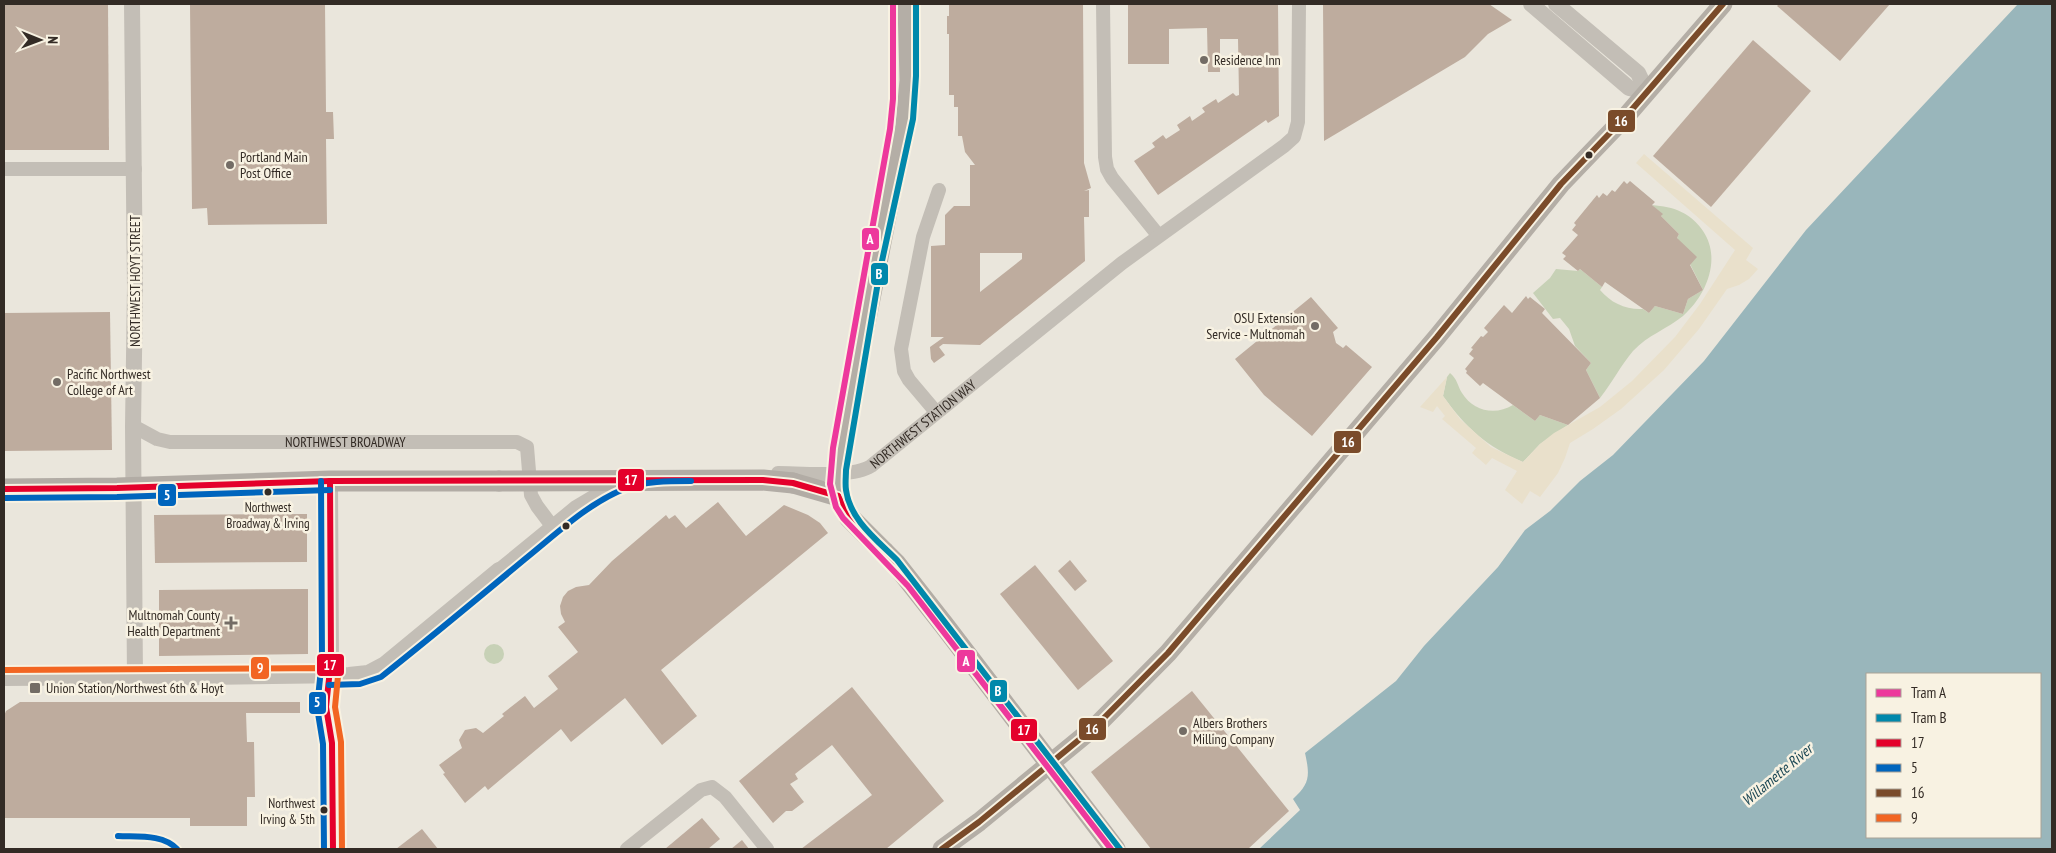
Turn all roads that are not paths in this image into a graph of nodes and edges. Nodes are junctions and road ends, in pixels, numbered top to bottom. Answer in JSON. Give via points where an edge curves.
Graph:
{"nodes":[{"id":1,"x":132,"y":4,"type":"edge"},
{"id":2,"x":907,"y":4,"type":"edge"},
{"id":3,"x":1103,"y":4,"type":"edge"},
{"id":4,"x":1299,"y":4,"type":"edge"},
{"id":5,"x":1531,"y":4,"type":"edge"},
{"id":6,"x":1556,"y":4,"type":"edge"},
{"id":7,"x":1723,"y":4,"type":"edge"},
{"id":8,"x":1647,"y":92,"type":"junction"},
{"id":9,"x":135,"y":169,"type":"junction"},
{"id":10,"x":4,"y":170,"type":"edge"},
{"id":11,"x":939,"y":190,"type":"dead end"},
{"id":12,"x":1158,"y":235,"type":"junction"},
{"id":13,"x":936,"y":412,"type":"junction"},
{"id":14,"x":133,"y":426,"type":"junction"},
{"id":15,"x":330,"y":481,"type":"junction"},
{"id":16,"x":134,"y":487,"type":"junction"},
{"id":17,"x":4,"y":489,"type":"edge"},
{"id":18,"x":838,"y":496,"type":"junction"},
{"id":19,"x":552,"y":526,"type":"junction"},
{"id":20,"x":499,"y":570,"type":"joint"},
{"id":21,"x":329,"y":676,"type":"junction"},
{"id":22,"x":135,"y":678,"type":"junction"},
{"id":23,"x":4,"y":679,"type":"edge"},
{"id":24,"x":333,"y":849,"type":"edge"},
{"id":25,"x":627,"y":849,"type":"edge"},
{"id":26,"x":767,"y":849,"type":"edge"},
{"id":27,"x":942,"y":849,"type":"edge"},
{"id":28,"x":1115,"y":849,"type":"edge"}],
"edges":[{"from":1,"to":9,"type":"street","name":"NORTHWEST HOYT STREET"},
{"from":2,"to":18,"type":"main road","bridge":true,"via":[[909,80],[906,118],[838,467]]},
{"from":3,"to":12,"type":"street","via":[[1107,169]]},
{"from":4,"to":12,"type":"street","name":"NORTHWEST STATION WAY","via":[[1299,110],[1294,137]]},
{"from":5,"to":8,"type":"street","via":[[1629,88]]},
{"from":6,"to":8,"type":"street","via":[[1638,73]]},
{"from":7,"to":8,"type":"main road"},
{"from":8,"to":27,"type":"main road","via":[[1561,184],[1437,337],[1153,669],[1097,724]]},
{"from":9,"to":10,"type":"street"},
{"from":9,"to":14,"type":"street","name":"NORTHWEST HOYT STREET"},
{"from":11,"to":13,"type":"street","via":[[922,237],[901,349],[904,371],[909,380]]},
{"from":12,"to":13,"type":"street","name":"NORTHWEST STATION WAY"},
{"from":13,"to":19,"type":"street","name":"NORTHWEST STATION WAY","via":[[864,470],[845,473],[679,472],[643,475],[608,488]]},
{"from":14,"to":16,"type":"street","name":"NORTHWEST HOYT STREET"},
{"from":14,"to":19,"type":"street","name":"NORTHWEST BROADWAY","via":[[170,442],[517,442],[527,447],[531,495]]},
{"from":15,"to":16,"type":"main road"},
{"from":15,"to":18,"type":"main road","bridge":true,"via":[[763,480],[793,483]]},
{"from":15,"to":21,"type":"street"},
{"from":16,"to":17,"type":"main road"},
{"from":16,"to":22,"type":"street","name":"NORTHWEST HOYT STREET"},
{"from":18,"to":28,"type":"main road","bridge":true,"via":[[849,516],[896,564],[939,618]]},
{"from":19,"to":20,"type":"street","name":"NORTHWEST STATION WAY"},
{"from":20,"to":21,"type":"street","name":"NORTHWEST STATION WAY","via":[[376,670],[359,675]]},
{"from":21,"to":22,"type":"street","name":"NORTHWEST STATION WAY"},
{"from":21,"to":24,"type":"street","via":[[326,707],[332,743]]},
{"from":22,"to":23,"type":"street"},
{"from":25,"to":26,"type":"street","via":[[701,790],[712,787],[725,797]]}]}
